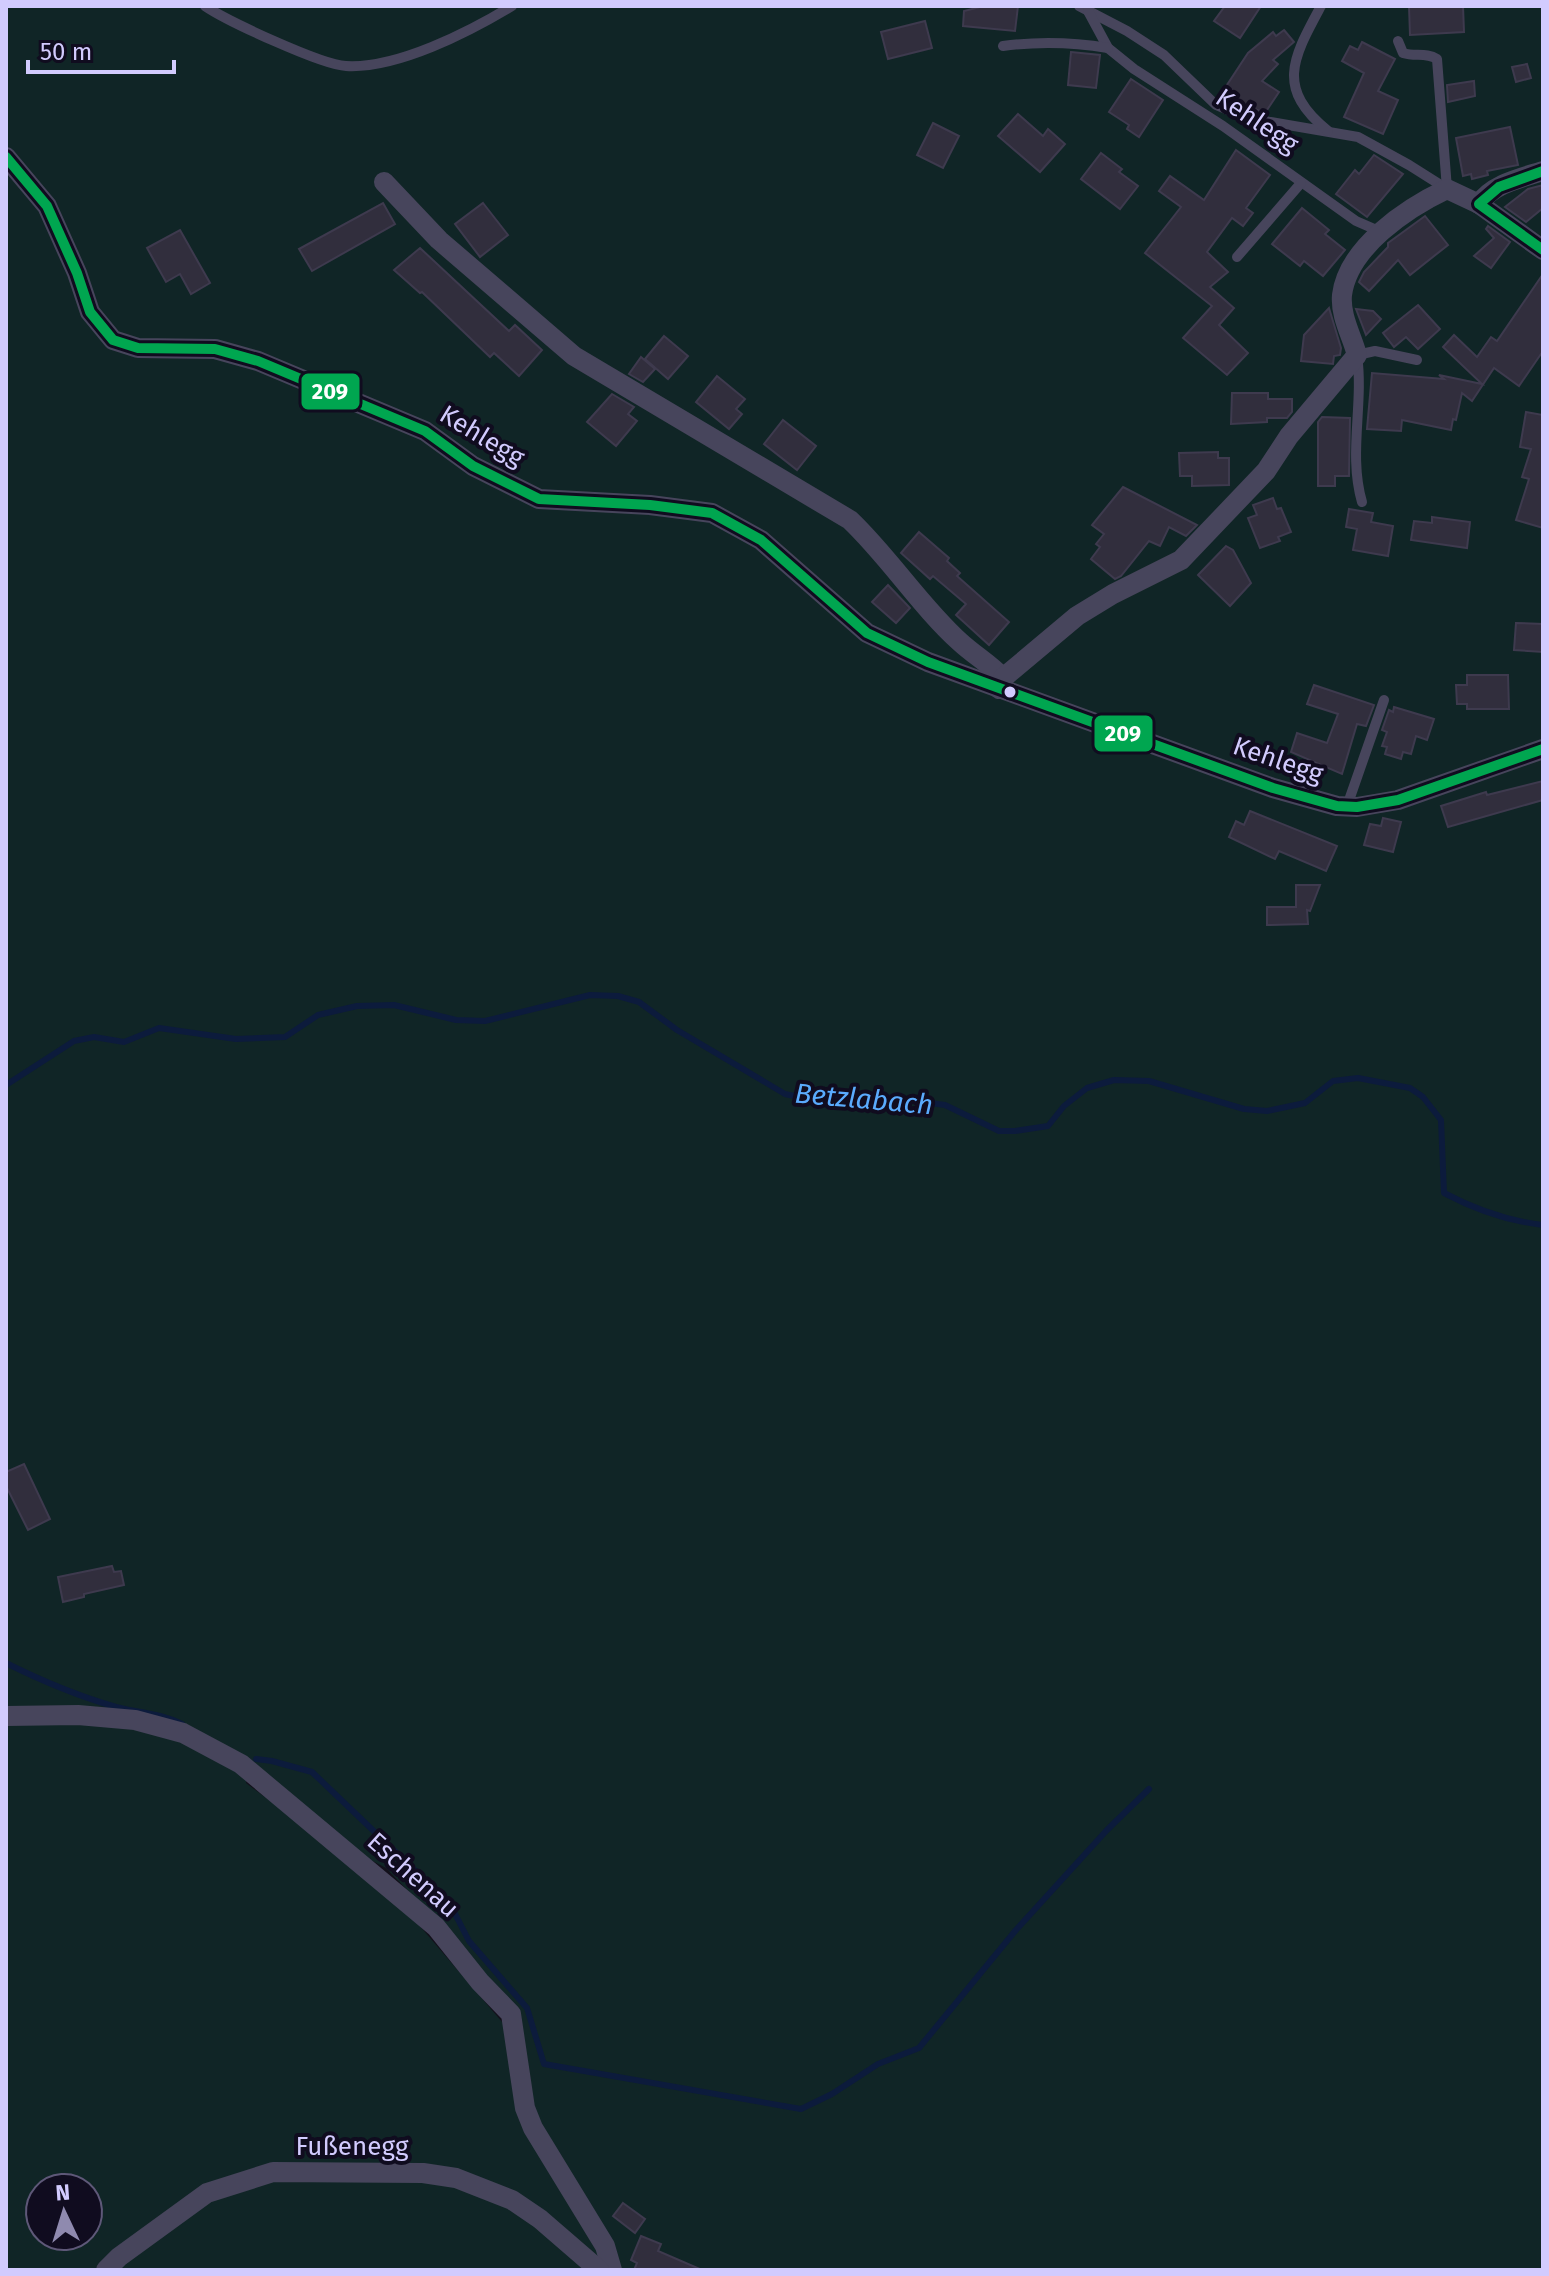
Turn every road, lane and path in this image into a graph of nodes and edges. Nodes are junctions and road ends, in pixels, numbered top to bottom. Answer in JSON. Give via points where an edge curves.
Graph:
{"nodes":[{"id":1,"x":512,"y":6,"type":"edge"},
{"id":2,"x":1321,"y":6,"type":"edge"},
{"id":3,"x":209,"y":7,"type":"edge"},
{"id":4,"x":1083,"y":8,"type":"edge"},
{"id":5,"x":1398,"y":41,"type":"dead end"},
{"id":6,"x":1003,"y":46,"type":"dead end"},
{"id":7,"x":1108,"y":48,"type":"junction"},
{"id":8,"x":1329,"y":132,"type":"junction"},
{"id":9,"x":6,"y":157,"type":"edge"},
{"id":10,"x":1543,"y":171,"type":"edge"},
{"id":11,"x":384,"y":182,"type":"dead end"},
{"id":12,"x":1301,"y":183,"type":"junction"},
{"id":13,"x":1447,"y":189,"type":"junction"},
{"id":14,"x":1479,"y":204,"type":"junction"},
{"id":15,"x":1379,"y":231,"type":"junction"},
{"id":16,"x":1543,"y":250,"type":"edge"},
{"id":17,"x":1237,"y":257,"type":"dead end"},
{"id":18,"x":1357,"y":355,"type":"junction"},
{"id":19,"x":1417,"y":360,"type":"dead end"},
{"id":20,"x":1362,"y":502,"type":"dead end"},
{"id":21,"x":1001,"y":684,"type":"junction"},
{"id":22,"x":1384,"y":700,"type":"dead end"},
{"id":23,"x":1543,"y":749,"type":"edge"},
{"id":24,"x":1347,"y":806,"type":"junction"},
{"id":25,"x":6,"y":1716,"type":"edge"},
{"id":26,"x":106,"y":2270,"type":"edge"},
{"id":27,"x":599,"y":2270,"type":"edge"},
{"id":28,"x":612,"y":2270,"type":"edge"}],
"edges":[{"from":1,"to":3,"type":"lane","via":[[412,55],[345,66],[272,39]]},
{"from":2,"to":8,"type":"lane","name":"Kehlegg","via":[[1295,56],[1295,91],[1310,116]]},
{"from":4,"to":7,"type":"lane","name":"Kehlegg"},
{"from":4,"to":8,"type":"lane","name":"Kehlegg","via":[[1164,55],[1216,105],[1247,118]]},
{"from":5,"to":13,"type":"lane","via":[[1403,53],[1437,59]]},
{"from":6,"to":7,"type":"lane","name":"Kehlegg","via":[[1071,42]]},
{"from":7,"to":12,"type":"lane","name":"Kehlegg"},
{"from":8,"to":13,"type":"lane","name":"Kehlegg","via":[[1358,137]]},
{"from":9,"to":21,"type":"street","name":"Kehlegg","via":[[47,206],[90,312],[113,340],[138,348],[215,349],[258,361],[425,431],[473,466],[539,499],[712,513],[761,540],[867,633],[896,649]]},
{"from":10,"to":14,"type":"street","via":[[1490,192]]},
{"from":11,"to":21,"type":"street","name":"Kehlegg","via":[[439,240],[574,356],[850,520],[959,642],[990,665]]},
{"from":12,"to":15,"type":"lane","name":"Kehlegg"},
{"from":12,"to":17,"type":"lane"},
{"from":13,"to":14,"type":"street","name":"Kehlegg"},
{"from":13,"to":15,"type":"street"},
{"from":14,"to":16,"type":"street","name":"Kehlegg"},
{"from":15,"to":18,"type":"street","via":[[1351,270],[1342,295]]},
{"from":18,"to":19,"type":"lane","via":[[1375,351]]},
{"from":18,"to":20,"type":"lane","via":[[1356,479]]},
{"from":18,"to":21,"type":"street","via":[[1266,471],[1181,560],[1077,616]]},
{"from":21,"to":24,"type":"street","name":"Kehlegg","via":[[1273,788]]},
{"from":22,"to":24,"type":"lane"},
{"from":23,"to":24,"type":"street","name":"Kehlegg","via":[[1398,800]]},
{"from":25,"to":28,"type":"street","name":"Eschenau","via":[[121,1719],[183,1733],[241,1764],[436,1927],[511,2014],[525,2108],[605,2246]]},
{"from":26,"to":27,"type":"street","name":"Fußenegg","via":[[207,2193],[273,2172],[456,2178],[512,2200]]}]}
